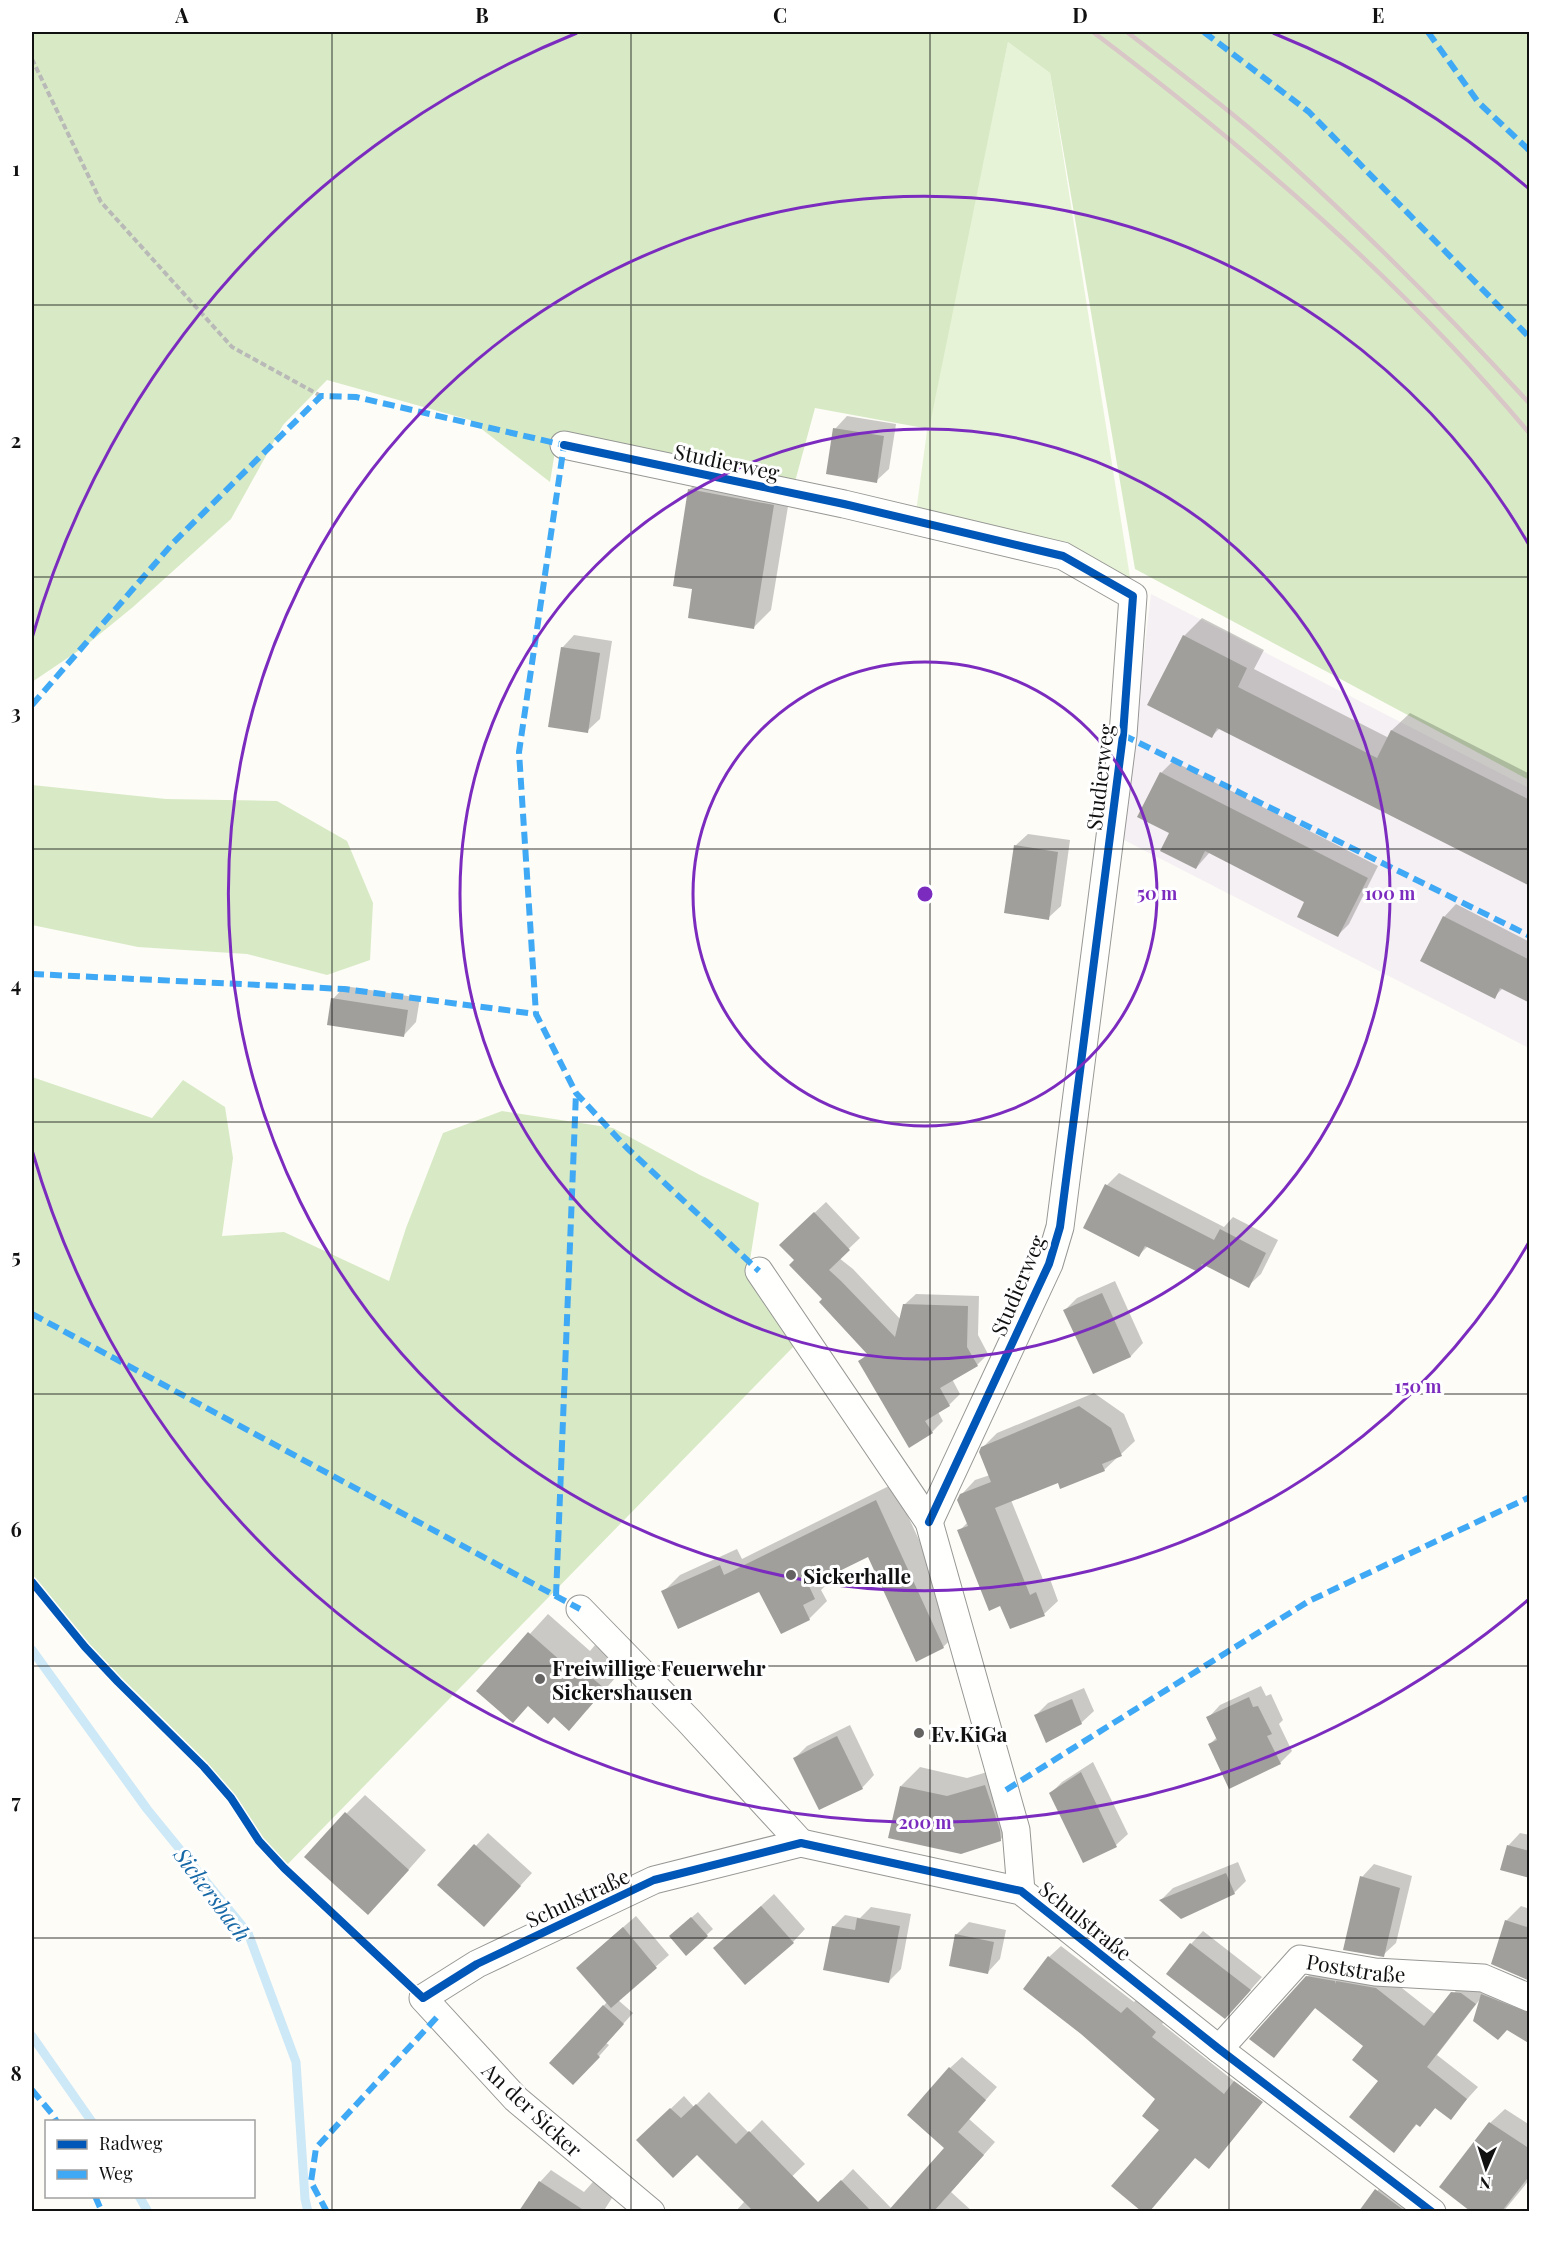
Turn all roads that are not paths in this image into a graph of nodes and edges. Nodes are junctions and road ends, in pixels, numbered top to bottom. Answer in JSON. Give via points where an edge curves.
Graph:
{"nodes":[{"id":1,"x":564,"y":445,"type":"dead end"},
{"id":2,"x":759,"y":1271,"type":"dead end"},
{"id":3,"x":929,"y":1522,"type":"junction"},
{"id":4,"x":580,"y":1609,"type":"dead end"},
{"id":5,"x":801,"y":1843,"type":"junction"},
{"id":6,"x":1021,"y":1891,"type":"junction"},
{"id":7,"x":423,"y":1998,"type":"joint"},
{"id":8,"x":1530,"y":1998,"type":"edge"},
{"id":9,"x":1219,"y":2049,"type":"junction"},
{"id":10,"x":651,"y":2211,"type":"edge"},
{"id":11,"x":1432,"y":2211,"type":"edge"}],
"edges":[{"from":1,"to":3,"type":"street","name":"Studierweg","via":[[844,504],[1063,556],[1133,596],[1123,735],[1060,1227],[1049,1264]]},
{"from":2,"to":3,"type":"street"},
{"from":3,"to":6,"type":"street","via":[[1016,1830]]},
{"from":4,"to":5,"type":"street"},
{"from":5,"to":6,"type":"street","name":"Schulstraße"},
{"from":5,"to":7,"type":"street","name":"Schulstraße","via":[[654,1880],[477,1964]]},
{"from":6,"to":9,"type":"street","name":"Schulstraße"},
{"from":7,"to":10,"type":"street","name":"An der Sicker","via":[[516,2099]]},
{"from":8,"to":9,"type":"street","name":"Poststraße","via":[[1483,1978],[1375,1972],[1300,1959]]},
{"from":9,"to":11,"type":"street","name":"Schulstraße"}]}
